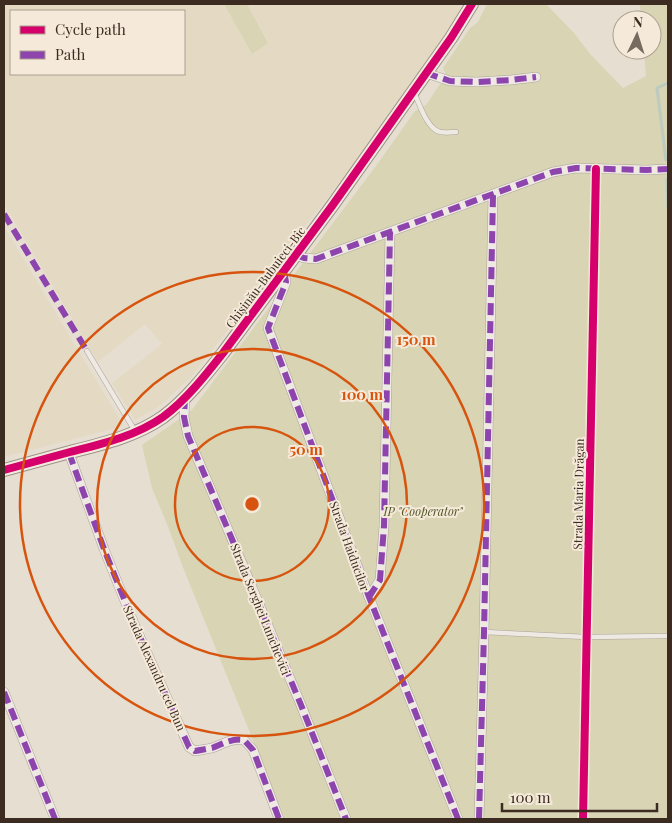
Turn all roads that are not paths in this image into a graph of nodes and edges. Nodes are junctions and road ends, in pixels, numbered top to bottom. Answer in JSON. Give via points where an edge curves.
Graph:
{"nodes":[{"id":1,"x":472,"y":4,"type":"edge"},
{"id":2,"x":426,"y":73,"type":"junction"},
{"id":3,"x":536,"y":77,"type":"dead end"},
{"id":4,"x":414,"y":91,"type":"junction"},
{"id":5,"x":456,"y":132,"type":"dead end"},
{"id":6,"x":596,"y":169,"type":"junction"},
{"id":7,"x":668,"y":169,"type":"edge"},
{"id":8,"x":493,"y":195,"type":"junction"},
{"id":9,"x":390,"y":233,"type":"junction"},
{"id":10,"x":296,"y":255,"type":"junction"},
{"id":11,"x":284,"y":272,"type":"junction"},
{"id":12,"x":87,"y":351,"type":"dead end"},
{"id":13,"x":185,"y":397,"type":"junction"},
{"id":14,"x":135,"y":432,"type":"junction"},
{"id":15,"x":69,"y":453,"type":"junction"},
{"id":16,"x":4,"y":470,"type":"edge"},
{"id":17,"x":369,"y":597,"type":"junction"},
{"id":18,"x":484,"y":632,"type":"junction"},
{"id":19,"x":668,"y":636,"type":"edge"},
{"id":20,"x":586,"y":637,"type":"junction"},
{"id":21,"x":4,"y":692,"type":"edge"},
{"id":22,"x":55,"y":819,"type":"edge"},
{"id":23,"x":279,"y":819,"type":"edge"},
{"id":24,"x":346,"y":819,"type":"edge"},
{"id":25,"x":458,"y":819,"type":"edge"},
{"id":26,"x":480,"y":819,"type":"edge"},
{"id":27,"x":583,"y":819,"type":"edge"}],
"edges":[{"from":1,"to":2,"type":"street","name":"Chișinău-Bubuieci-Bîc"},
{"from":2,"to":3,"type":"street","via":[[450,81],[477,82]]},
{"from":2,"to":4,"type":"street","name":"Chișinău-Bubuieci-Bîc"},
{"from":4,"to":5,"type":"lane","via":[[433,128],[440,132]]},
{"from":4,"to":10,"type":"street","name":"Chișinău-Bubuieci-Bîc"},
{"from":6,"to":7,"type":"street"},
{"from":6,"to":8,"type":"street","via":[[553,172]]},
{"from":6,"to":20,"type":"street","name":"Strada Maria Drăgan"},
{"from":8,"to":9,"type":"street"},
{"from":8,"to":18,"type":"street"},
{"from":9,"to":10,"type":"street","via":[[316,259]]},
{"from":9,"to":17,"type":"street","via":[[384,526],[380,580]]},
{"from":10,"to":11,"type":"street","name":"Chișinău-Bubuieci-Bîc"},
{"from":11,"to":13,"type":"street","name":"Chișinău-Bubuieci-Bîc"},
{"from":11,"to":17,"type":"street","name":"Strada Haiducilor","via":[[286,282],[268,328]]},
{"from":12,"to":14,"type":"lane"},
{"from":13,"to":14,"type":"street","name":"Chișinău-Bubuieci-Bîc","via":[[162,418]]},
{"from":13,"to":24,"type":"street","name":"Strada Serghei Lunchevici","via":[[188,436]]},
{"from":14,"to":15,"type":"street","name":"Chișinău-Bubuieci-Bîc"},
{"from":15,"to":16,"type":"street","name":"Chișinău-Bubuieci-Bîc"},
{"from":15,"to":23,"type":"street","name":"Strada Alexandru cel Bun","via":[[135,626],[189,746],[195,751],[226,741],[244,740],[254,750]]},
{"from":17,"to":25,"type":"street","name":"Strada Haiducilor"},
{"from":18,"to":20,"type":"lane"},
{"from":18,"to":26,"type":"street"},
{"from":19,"to":20,"type":"lane"},
{"from":20,"to":27,"type":"street","name":"Strada Maria Drăgan"},
{"from":21,"to":22,"type":"street"}]}
